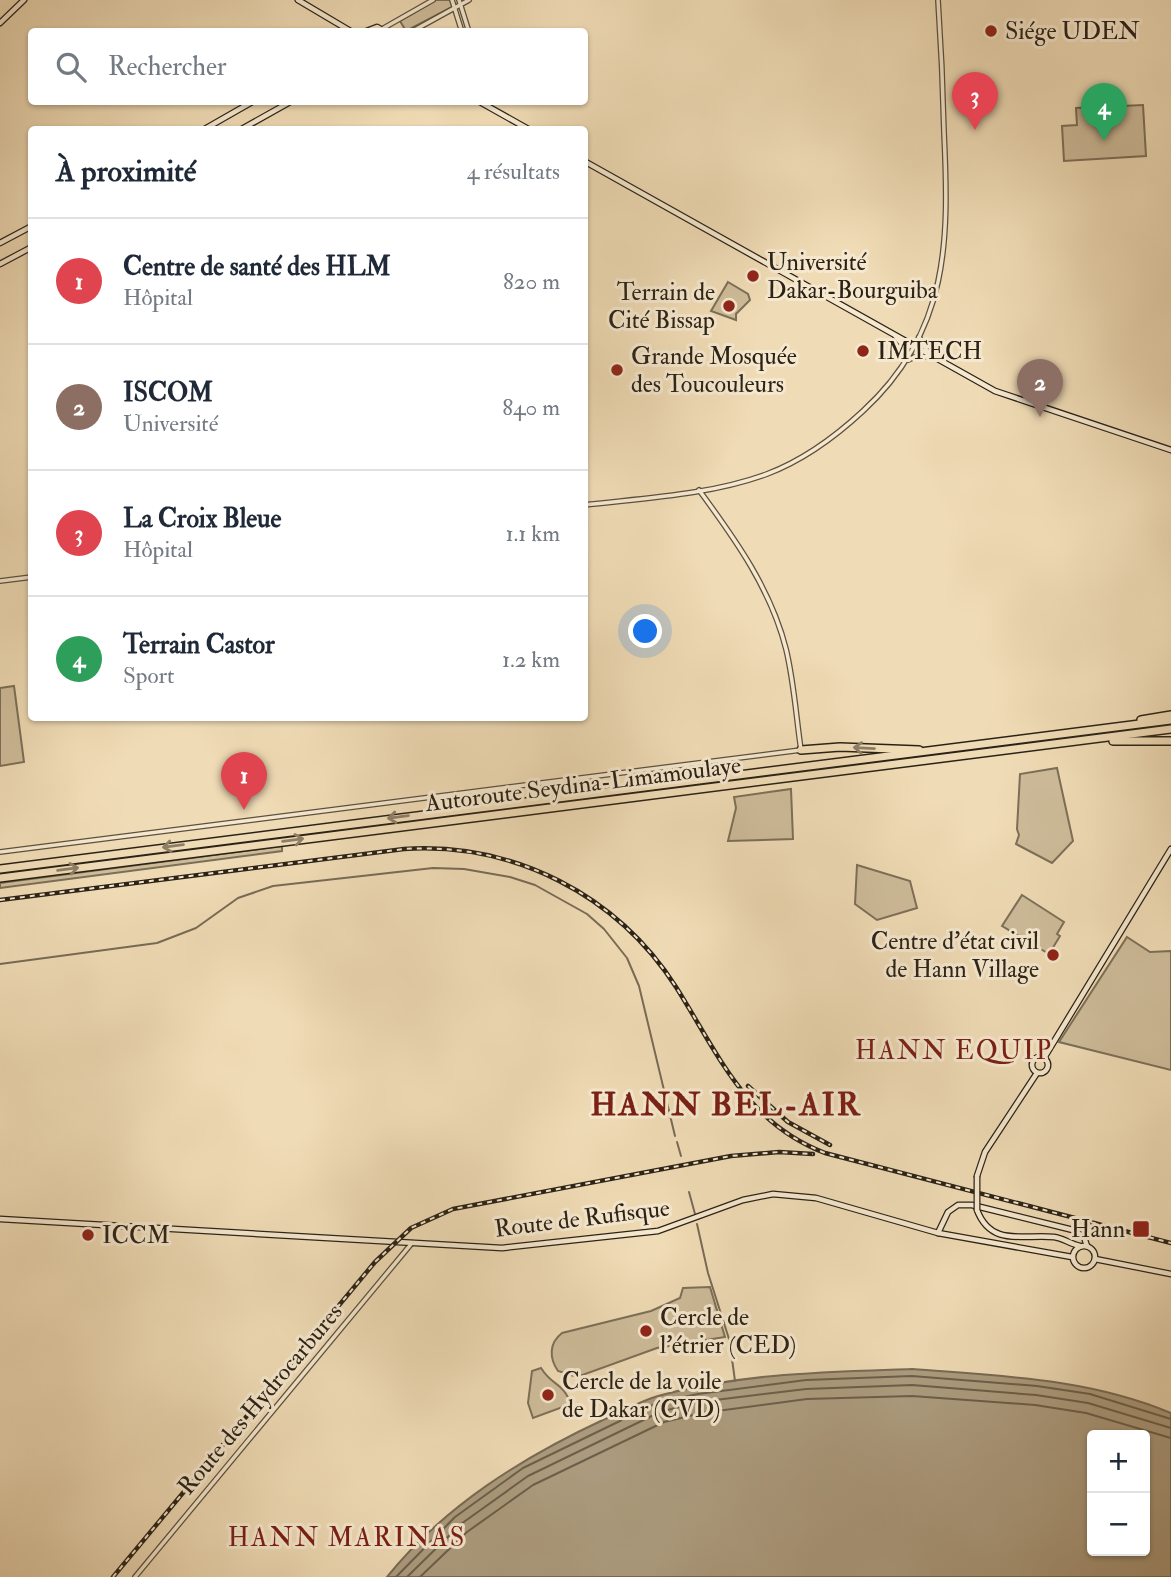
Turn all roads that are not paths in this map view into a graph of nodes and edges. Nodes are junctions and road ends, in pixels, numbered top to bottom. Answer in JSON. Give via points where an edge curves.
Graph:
{"nodes":[{"id":1,"x":24,"y":0,"type":"edge"},
{"id":2,"x":298,"y":0,"type":"edge"},
{"id":3,"x":433,"y":0,"type":"edge"},
{"id":4,"x":452,"y":0,"type":"edge"},
{"id":5,"x":469,"y":0,"type":"edge"},
{"id":6,"x":938,"y":0,"type":"edge"},
{"id":7,"x":460,"y":2,"type":"edge"},
{"id":8,"x":456,"y":7,"type":"junction"},
{"id":9,"x":0,"y":23,"type":"edge"},
{"id":10,"x":345,"y":27,"type":"joint"},
{"id":11,"x":349,"y":28,"type":"edge"},
{"id":12,"x":387,"y":28,"type":"edge"},
{"id":13,"x":418,"y":28,"type":"edge"},
{"id":14,"x":461,"y":28,"type":"edge"},
{"id":15,"x":468,"y":28,"type":"edge"},
{"id":16,"x":247,"y":105,"type":"edge"},
{"id":17,"x":285,"y":105,"type":"edge"},
{"id":18,"x":485,"y":105,"type":"edge"},
{"id":19,"x":210,"y":126,"type":"edge"},
{"id":20,"x":247,"y":126,"type":"edge"},
{"id":21,"x":523,"y":126,"type":"edge"},
{"id":22,"x":588,"y":163,"type":"edge"},
{"id":23,"x":28,"y":228,"type":"edge"},
{"id":24,"x":0,"y":243,"type":"edge"},
{"id":25,"x":28,"y":249,"type":"edge"},
{"id":26,"x":0,"y":264,"type":"edge"},
{"id":27,"x":894,"y":334,"type":"junction"},
{"id":28,"x":919,"y":337,"type":"junction"},
{"id":29,"x":915,"y":347,"type":"junction"},
{"id":30,"x":930,"y":356,"type":"junction"},
{"id":31,"x":904,"y":362,"type":"junction"},
{"id":32,"x":1171,"y":450,"type":"edge"},
{"id":33,"x":699,"y":491,"type":"junction"},
{"id":34,"x":588,"y":505,"type":"edge"},
{"id":35,"x":28,"y":578,"type":"edge"},
{"id":36,"x":0,"y":581,"type":"edge"},
{"id":37,"x":1171,"y":715,"type":"edge"},
{"id":38,"x":1171,"y":720,"type":"edge"},
{"id":39,"x":1171,"y":729,"type":"edge"},
{"id":40,"x":1077,"y":732,"type":"junction"},
{"id":41,"x":1077,"y":741,"type":"junction"},
{"id":42,"x":1171,"y":741,"type":"edge"},
{"id":43,"x":801,"y":750,"type":"junction"},
{"id":44,"x":927,"y":752,"type":"junction"},
{"id":45,"x":1171,"y":850,"type":"edge"},
{"id":46,"x":0,"y":852,"type":"edge"},
{"id":47,"x":0,"y":869,"type":"edge"},
{"id":48,"x":0,"y":878,"type":"edge"},
{"id":49,"x":1044,"y":1058,"type":"junction"},
{"id":50,"x":1037,"y":1073,"type":"junction"},
{"id":51,"x":0,"y":1219,"type":"edge"},
{"id":52,"x":938,"y":1233,"type":"junction"},
{"id":53,"x":412,"y":1243,"type":"junction"},
{"id":54,"x":1071,"y":1244,"type":"junction"},
{"id":55,"x":1080,"y":1246,"type":"junction"},
{"id":56,"x":1087,"y":1246,"type":"junction"},
{"id":57,"x":1073,"y":1254,"type":"junction"},
{"id":58,"x":1095,"y":1259,"type":"junction"},
{"id":59,"x":1171,"y":1274,"type":"edge"},
{"id":60,"x":135,"y":1577,"type":"edge"}],
"edges":[{"from":1,"to":9,"type":"main road"},
{"from":2,"to":10,"type":"main road"},
{"from":3,"to":12,"type":"street"},
{"from":4,"to":8,"type":"street"},
{"from":5,"to":7,"type":"street"},
{"from":6,"to":28,"type":"street","via":[[947,232],[938,286]]},
{"from":7,"to":8,"type":"street"},
{"from":7,"to":15,"type":"street"},
{"from":8,"to":13,"type":"street"},
{"from":8,"to":14,"type":"street"},
{"from":10,"to":11,"type":"main road"},
{"from":16,"to":19,"type":"main road"},
{"from":17,"to":20,"type":"main road"},
{"from":18,"to":21,"type":"main road"},
{"from":22,"to":27,"type":"main road"},
{"from":23,"to":24,"type":"main road"},
{"from":25,"to":26,"type":"main road"},
{"from":27,"to":29,"type":"main road"},
{"from":27,"to":31,"type":"street","via":[[903,346]]},
{"from":28,"to":29,"type":"street"},
{"from":28,"to":30,"type":"street"},
{"from":29,"to":30,"type":"main road"},
{"from":29,"to":31,"type":"street"},
{"from":30,"to":31,"type":"street"},
{"from":30,"to":32,"type":"main road","via":[[1015,400]]},
{"from":31,"to":33,"type":"street","via":[[867,407],[807,455],[765,475]]},
{"from":33,"to":34,"type":"street"},
{"from":33,"to":43,"type":"street","via":[[742,551],[774,611],[790,667]]},
{"from":35,"to":36,"type":"street"},
{"from":37,"to":40,"type":"highway"},
{"from":38,"to":40,"type":"highway","name":"Autoroute Seydina-Limamoulaye"},
{"from":39,"to":41,"type":"highway","name":"Autoroute Seydina-Limamoulaye"},
{"from":40,"to":44,"type":"highway","name":"Autoroute Seydina-Limamoulaye"},
{"from":41,"to":42,"type":"highway"},
{"from":48,"to":41,"type":"highway","name":"Autoroute Seydina-Limamoulaye","one_way":true},
{"from":44,"to":43,"type":"highway","one_way":true,"via":[[846,747]]},
{"from":43,"to":46,"type":"street"},
{"from":44,"to":47,"type":"highway","name":"Autoroute Seydina-Limamoulaye","one_way":true},
{"from":45,"to":49,"type":"main road"},
{"from":49,"to":50,"type":"main road","via":[[1048,1069]]},
{"from":49,"to":50,"type":"main road","via":[[1033,1062]]},
{"from":50,"to":54,"type":"main road","bridge":true,"via":[[985,1152],[977,1176],[977,1210],[985,1226],[1002,1237],[1057,1237]]},
{"from":51,"to":53,"type":"main road","name":"Route de Rufisque"},
{"from":52,"to":53,"type":"main road","name":"Route de Rufisque","via":[[837,1203],[773,1194],[658,1231],[519,1247]]},
{"from":52,"to":56,"type":"main road","via":[[948,1212],[965,1204],[1073,1230],[1084,1237]]},
{"from":52,"to":57,"type":"main road","name":"Route de Rufisque"},
{"from":53,"to":60,"type":"street","name":"Route des Hydrocarbures"},
{"from":54,"to":55,"type":"main road"},
{"from":54,"to":57,"type":"main road"},
{"from":55,"to":56,"type":"main road"},
{"from":55,"to":57,"type":"main road"},
{"from":56,"to":58,"type":"main road"},
{"from":57,"to":58,"type":"main road","name":"Route de Rufisque","via":[[1075,1264],[1085,1268]]},
{"from":58,"to":59,"type":"main road","name":"Route de Rufisque"}]}
